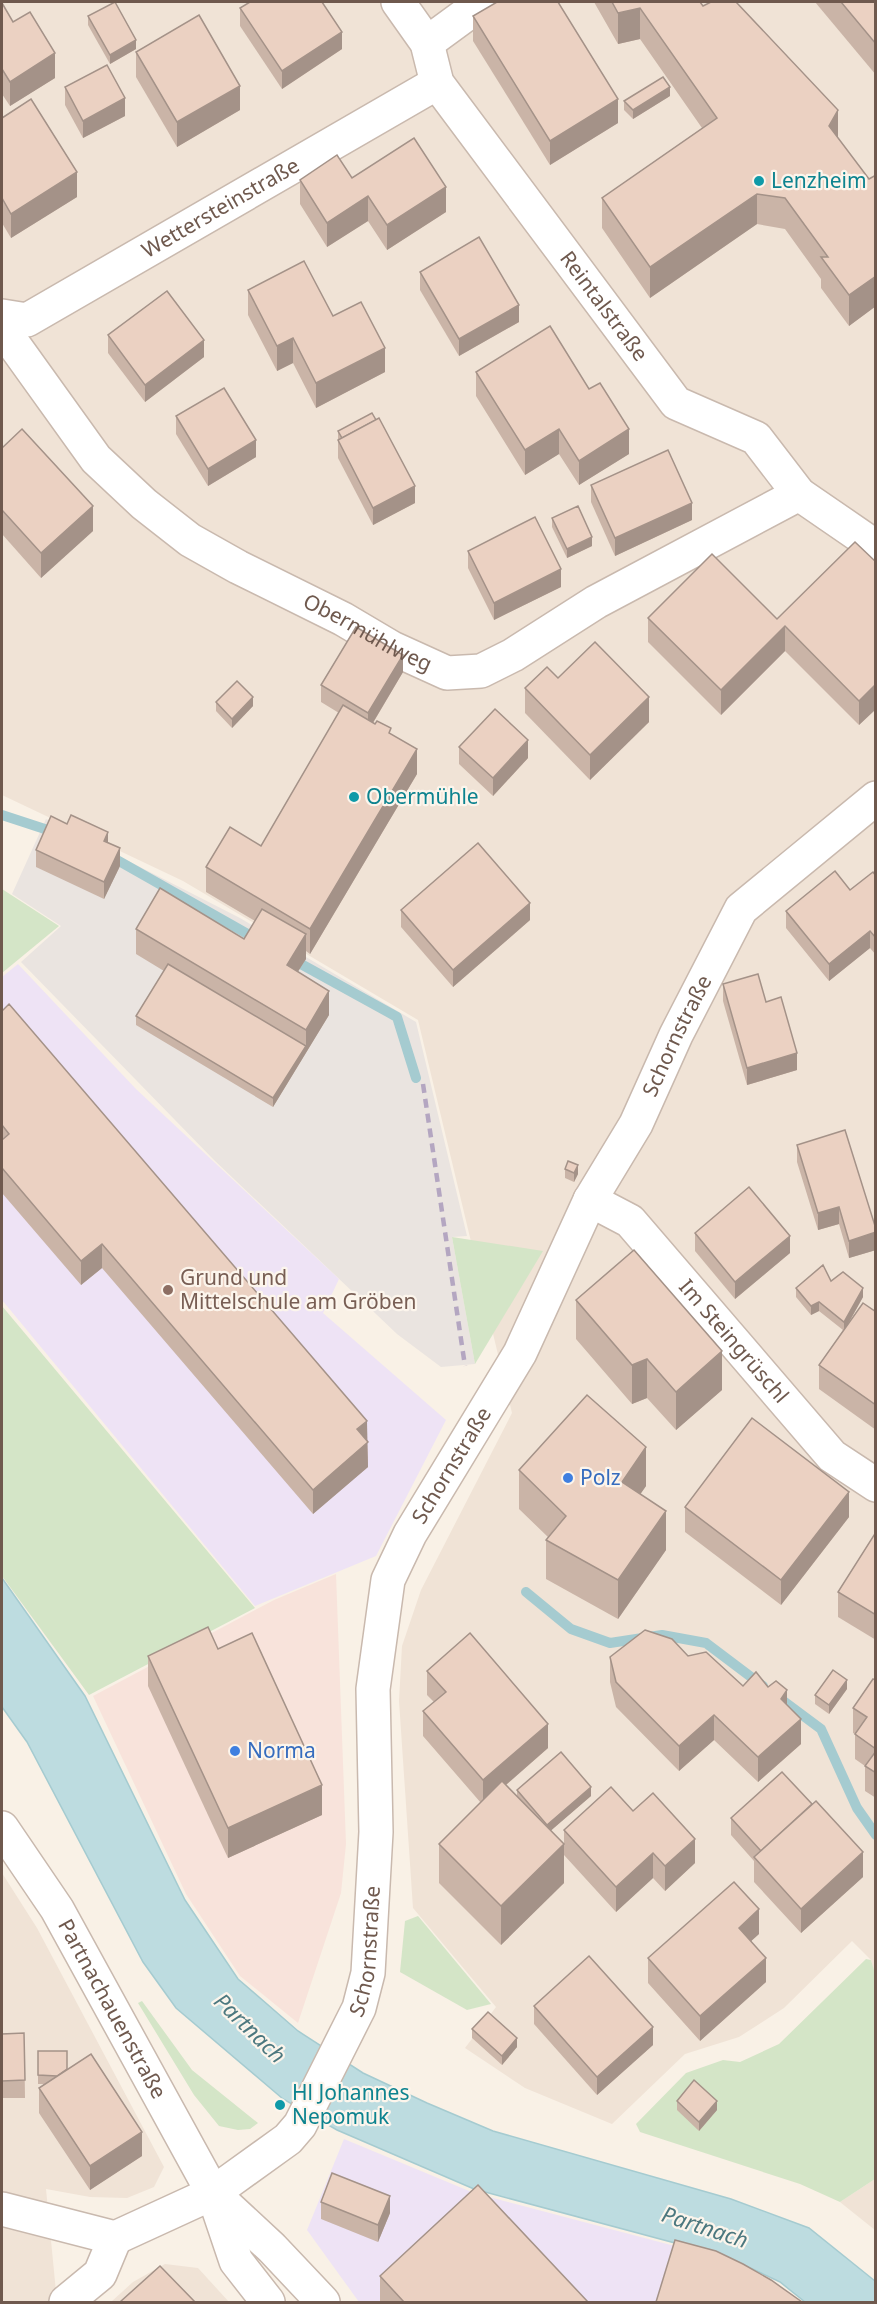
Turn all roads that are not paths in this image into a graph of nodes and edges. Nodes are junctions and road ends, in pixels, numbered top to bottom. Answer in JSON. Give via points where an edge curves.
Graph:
{"nodes":[{"id":1,"x":398,"y":2,"type":"edge"},
{"id":2,"x":483,"y":2,"type":"edge"},
{"id":3,"x":427,"y":43,"type":"junction"},
{"id":4,"x":437,"y":83,"type":"junction"},
{"id":5,"x":2,"y":316,"type":"edge"},
{"id":6,"x":2,"y":328,"type":"edge"},
{"id":7,"x":800,"y":494,"type":"junction"},
{"id":8,"x":876,"y":547,"type":"edge"},
{"id":9,"x":876,"y":798,"type":"edge"},
{"id":10,"x":590,"y":1200,"type":"junction"},
{"id":11,"x":876,"y":1485,"type":"edge"},
{"id":12,"x":2,"y":1828,"type":"edge"},
{"id":13,"x":213,"y":2193,"type":"junction"},
{"id":14,"x":2,"y":2209,"type":"edge"},
{"id":15,"x":115,"y":2238,"type":"junction"},
{"id":16,"x":66,"y":2302,"type":"edge"},
{"id":17,"x":268,"y":2302,"type":"edge"},
{"id":18,"x":323,"y":2302,"type":"edge"}],
"edges":[{"from":1,"to":3,"type":"street","name":"Reintalstraße"},
{"from":2,"to":3,"type":"street"},
{"from":3,"to":4,"type":"street","name":"Reintalstraße"},
{"from":4,"to":5,"type":"street","name":"Wettersteinstraße","via":[[27,320]]},
{"from":4,"to":7,"type":"street","name":"Reintalstraße","via":[[676,404],[756,438]]},
{"from":6,"to":7,"type":"street","name":"Obermühlweg","via":[[96,459],[190,540],[447,674],[489,667],[596,602]]},
{"from":7,"to":8,"type":"street","name":"Reintalstraße"},
{"from":9,"to":10,"type":"street","name":"Schornstraße","via":[[741,909],[676,1035],[636,1125]]},
{"from":10,"to":11,"type":"street","name":"Im Steingrüschl","via":[[630,1221],[832,1456]]},
{"from":10,"to":13,"type":"street","name":"Schornstraße","via":[[520,1353],[410,1534],[388,1580],[373,1689],[376,1832],[368,1973],[359,2008],[300,2125],[288,2139]]},
{"from":12,"to":13,"type":"street","name":"Partnachauenstraße","via":[[57,1909]]},
{"from":13,"to":15,"type":"street","name":"Schornstraße"},
{"from":13,"to":17,"type":"street","via":[[236,2260]]},
{"from":13,"to":18,"type":"street"},
{"from":14,"to":15,"type":"street"},
{"from":15,"to":16,"type":"street","via":[[100,2274]]}]}
